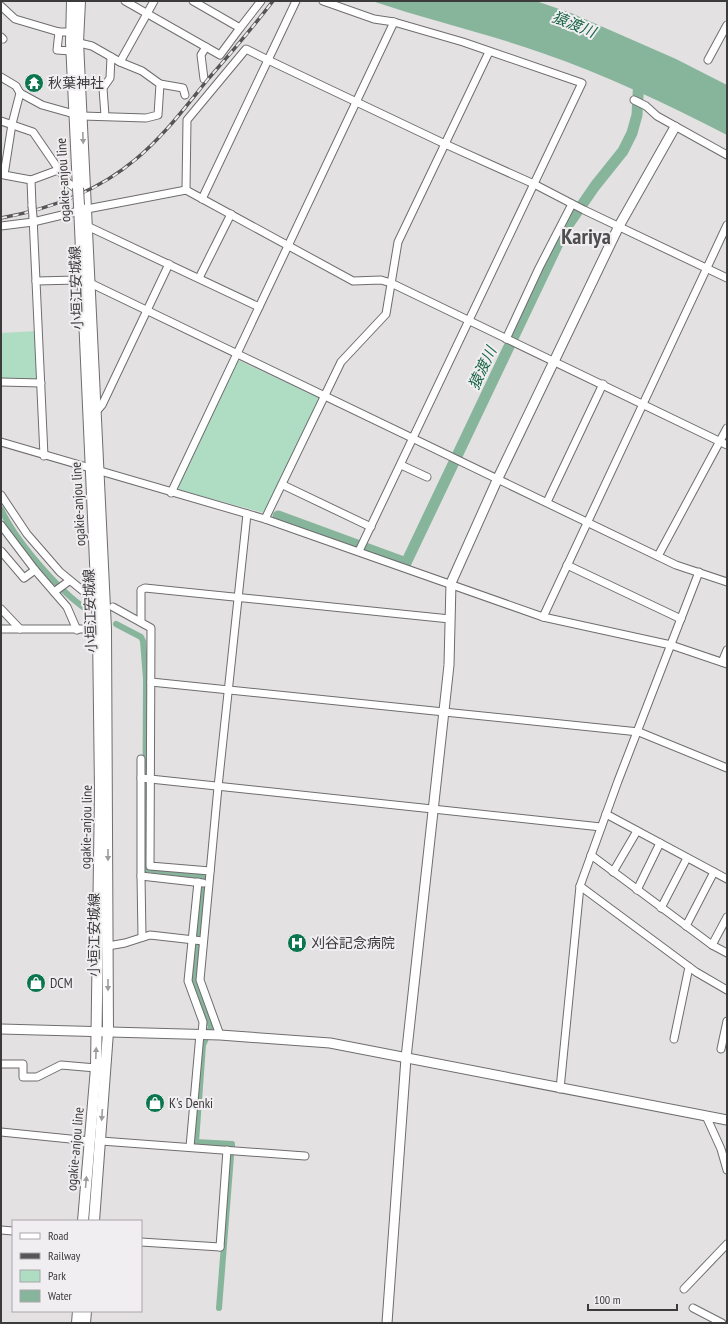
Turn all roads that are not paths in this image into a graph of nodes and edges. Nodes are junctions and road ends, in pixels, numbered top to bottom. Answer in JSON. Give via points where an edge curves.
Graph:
{"nodes":[{"id":1,"x":72,"y":1,"type":"edge"},
{"id":2,"x":80,"y":1,"type":"edge"},
{"id":3,"x":125,"y":1,"type":"edge"},
{"id":4,"x":154,"y":1,"type":"edge"},
{"id":5,"x":193,"y":1,"type":"edge"},
{"id":6,"x":262,"y":1,"type":"edge"},
{"id":7,"x":296,"y":1,"type":"edge"},
{"id":8,"x":323,"y":1,"type":"edge"},
{"id":9,"x":1,"y":6,"type":"edge"},
{"id":10,"x":147,"y":14,"type":"junction"},
{"id":11,"x":394,"y":22,"type":"junction"},
{"id":12,"x":727,"y":25,"type":"edge"},
{"id":13,"x":240,"y":28,"type":"junction"},
{"id":14,"x":59,"y":32,"type":"junction"},
{"id":15,"x":73,"y":42,"type":"junction"},
{"id":16,"x":206,"y":47,"type":"junction"},
{"id":17,"x":489,"y":52,"type":"junction"},
{"id":18,"x":111,"y":57,"type":"junction"},
{"id":19,"x":268,"y":60,"type":"junction"},
{"id":20,"x":708,"y":60,"type":"dead end"},
{"id":21,"x":120,"y":62,"type":"junction"},
{"id":22,"x":1,"y":77,"type":"edge"},
{"id":23,"x":204,"y":79,"type":"dead end"},
{"id":24,"x":160,"y":84,"type":"junction"},
{"id":25,"x":20,"y":93,"type":"junction"},
{"id":26,"x":185,"y":96,"type":"dead end"},
{"id":27,"x":634,"y":100,"type":"dead end"},
{"id":28,"x":357,"y":102,"type":"junction"},
{"id":29,"x":78,"y":115,"type":"junction"},
{"id":30,"x":105,"y":116,"type":"junction"},
{"id":31,"x":1,"y":120,"type":"edge"},
{"id":32,"x":12,"y":124,"type":"junction"},
{"id":33,"x":675,"y":127,"type":"junction"},
{"id":34,"x":445,"y":144,"type":"junction"},
{"id":35,"x":727,"y":155,"type":"edge"},
{"id":36,"x":58,"y":170,"type":"junction"},
{"id":37,"x":31,"y":180,"type":"junction"},
{"id":38,"x":534,"y":184,"type":"junction"},
{"id":39,"x":78,"y":188,"type":"junction"},
{"id":40,"x":186,"y":190,"type":"junction"},
{"id":41,"x":202,"y":198,"type":"junction"},
{"id":42,"x":572,"y":205,"type":"junction"},
{"id":43,"x":81,"y":208,"type":"junction"},
{"id":44,"x":230,"y":214,"type":"junction"},
{"id":45,"x":33,"y":219,"type":"junction"},
{"id":46,"x":727,"y":225,"type":"edge"},
{"id":47,"x":1,"y":226,"type":"edge"},
{"id":48,"x":88,"y":226,"type":"junction"},
{"id":49,"x":618,"y":226,"type":"junction"},
{"id":50,"x":289,"y":245,"type":"junction"},
{"id":51,"x":169,"y":264,"type":"junction"},
{"id":52,"x":707,"y":269,"type":"junction"},
{"id":53,"x":199,"y":278,"type":"junction"},
{"id":54,"x":727,"y":278,"type":"edge"},
{"id":55,"x":36,"y":281,"type":"junction"},
{"id":56,"x":86,"y":282,"type":"junction"},
{"id":57,"x":391,"y":283,"type":"junction"},
{"id":58,"x":259,"y":307,"type":"junction"},
{"id":59,"x":148,"y":310,"type":"junction"},
{"id":60,"x":468,"y":321,"type":"junction"},
{"id":61,"x":506,"y":339,"type":"junction"},
{"id":62,"x":236,"y":355,"type":"junction"},
{"id":63,"x":554,"y":362,"type":"junction"},
{"id":64,"x":1,"y":382,"type":"edge"},
{"id":65,"x":41,"y":383,"type":"junction"},
{"id":66,"x":603,"y":384,"type":"junction"},
{"id":67,"x":325,"y":397,"type":"junction"},
{"id":68,"x":643,"y":403,"type":"junction"},
{"id":69,"x":95,"y":413,"type":"junction"},
{"id":70,"x":727,"y":428,"type":"edge"},
{"id":71,"x":413,"y":439,"type":"junction"},
{"id":72,"x":1,"y":442,"type":"edge"},
{"id":73,"x":719,"y":442,"type":"junction"},
{"id":74,"x":727,"y":445,"type":"edge"},
{"id":75,"x":44,"y":456,"type":"junction"},
{"id":76,"x":401,"y":465,"type":"junction"},
{"id":77,"x":94,"y":469,"type":"junction"},
{"id":78,"x":427,"y":477,"type":"dead end"},
{"id":79,"x":498,"y":478,"type":"junction"},
{"id":80,"x":283,"y":485,"type":"junction"},
{"id":81,"x":171,"y":493,"type":"junction"},
{"id":82,"x":1,"y":495,"type":"edge"},
{"id":83,"x":547,"y":502,"type":"junction"},
{"id":84,"x":247,"y":514,"type":"junction"},
{"id":85,"x":265,"y":519,"type":"junction"},
{"id":86,"x":588,"y":521,"type":"junction"},
{"id":87,"x":1,"y":525,"type":"edge"},
{"id":88,"x":371,"y":527,"type":"junction"},
{"id":89,"x":361,"y":548,"type":"junction"},
{"id":90,"x":1,"y":551,"type":"edge"},
{"id":91,"x":658,"y":556,"type":"junction"},
{"id":92,"x":568,"y":565,"type":"junction"},
{"id":93,"x":35,"y":570,"type":"junction"},
{"id":94,"x":699,"y":572,"type":"junction"},
{"id":95,"x":67,"y":582,"type":"junction"},
{"id":96,"x":727,"y":582,"type":"edge"},
{"id":97,"x":451,"y":583,"type":"junction"},
{"id":98,"x":56,"y":591,"type":"junction"},
{"id":99,"x":88,"y":595,"type":"dead end"},
{"id":100,"x":238,"y":596,"type":"junction"},
{"id":101,"x":113,"y":607,"type":"dead end"},
{"id":102,"x":1,"y":609,"type":"edge"},
{"id":103,"x":543,"y":618,"type":"junction"},
{"id":104,"x":450,"y":619,"type":"junction"},
{"id":105,"x":681,"y":619,"type":"junction"},
{"id":106,"x":141,"y":622,"type":"junction"},
{"id":107,"x":1,"y":629,"type":"edge"},
{"id":108,"x":20,"y":629,"type":"junction"},
{"id":109,"x":102,"y":629,"type":"junction"},
{"id":110,"x":77,"y":630,"type":"junction"},
{"id":111,"x":671,"y":645,"type":"junction"},
{"id":112,"x":727,"y":650,"type":"edge"},
{"id":113,"x":725,"y":663,"type":"edge"},
{"id":114,"x":151,"y":682,"type":"junction"},
{"id":115,"x":230,"y":689,"type":"junction"},
{"id":116,"x":442,"y":712,"type":"junction"},
{"id":117,"x":639,"y":732,"type":"junction"},
{"id":118,"x":141,"y":759,"type":"dead end"},
{"id":119,"x":727,"y":768,"type":"edge"},
{"id":120,"x":141,"y":778,"type":"junction"},
{"id":121,"x":151,"y":780,"type":"junction"},
{"id":122,"x":218,"y":787,"type":"junction"},
{"id":123,"x":433,"y":810,"type":"junction"},
{"id":124,"x":606,"y":814,"type":"junction"},
{"id":125,"x":601,"y":827,"type":"junction"},
{"id":126,"x":637,"y":831,"type":"junction"},
{"id":127,"x":660,"y":843,"type":"junction"},
{"id":128,"x":591,"y":855,"type":"junction"},
{"id":129,"x":687,"y":858,"type":"junction"},
{"id":130,"x":210,"y":871,"type":"junction"},
{"id":131,"x":613,"y":872,"type":"junction"},
{"id":132,"x":714,"y":872,"type":"junction"},
{"id":133,"x":141,"y":876,"type":"junction"},
{"id":134,"x":727,"y":879,"type":"edge"},
{"id":135,"x":198,"y":882,"type":"junction"},
{"id":136,"x":209,"y":883,"type":"dead end"},
{"id":137,"x":580,"y":886,"type":"junction"},
{"id":138,"x":637,"y":890,"type":"junction"},
{"id":139,"x":661,"y":908,"type":"junction"},
{"id":140,"x":727,"y":917,"type":"edge"},
{"id":141,"x":686,"y":926,"type":"junction"},
{"id":142,"x":142,"y":937,"type":"junction"},
{"id":143,"x":192,"y":940,"type":"junction"},
{"id":144,"x":203,"y":941,"type":"junction"},
{"id":145,"x":712,"y":945,"type":"junction"},
{"id":146,"x":108,"y":946,"type":"junction"},
{"id":147,"x":727,"y":953,"type":"edge"},
{"id":148,"x":689,"y":967,"type":"junction"},
{"id":149,"x":727,"y":990,"type":"edge"},
{"id":150,"x":727,"y":1021,"type":"edge"},
{"id":151,"x":1,"y":1029,"type":"edge"},
{"id":152,"x":96,"y":1032,"type":"junction"},
{"id":153,"x":108,"y":1032,"type":"junction"},
{"id":154,"x":201,"y":1034,"type":"junction"},
{"id":155,"x":219,"y":1034,"type":"junction"},
{"id":156,"x":674,"y":1039,"type":"dead end"},
{"id":157,"x":721,"y":1049,"type":"dead end"},
{"id":158,"x":406,"y":1058,"type":"junction"},
{"id":159,"x":1,"y":1064,"type":"edge"},
{"id":160,"x":96,"y":1068,"type":"junction"},
{"id":161,"x":560,"y":1089,"type":"junction"},
{"id":162,"x":706,"y":1116,"type":"junction"},
{"id":163,"x":727,"y":1120,"type":"edge"},
{"id":164,"x":1,"y":1132,"type":"edge"},
{"id":165,"x":90,"y":1141,"type":"junction"},
{"id":166,"x":101,"y":1141,"type":"junction"},
{"id":167,"x":190,"y":1147,"type":"junction"},
{"id":168,"x":226,"y":1150,"type":"junction"},
{"id":169,"x":305,"y":1156,"type":"dead end"},
{"id":170,"x":727,"y":1170,"type":"edge"},
{"id":171,"x":83,"y":1220,"type":"edge"},
{"id":172,"x":94,"y":1220,"type":"edge"},
{"id":173,"x":1,"y":1230,"type":"edge"},
{"id":174,"x":12,"y":1231,"type":"edge"},
{"id":175,"x":142,"y":1242,"type":"edge"},
{"id":176,"x":727,"y":1244,"type":"edge"},
{"id":177,"x":684,"y":1290,"type":"dead end"},
{"id":178,"x":693,"y":1308,"type":"dead end"},
{"id":179,"x":78,"y":1312,"type":"edge"},
{"id":180,"x":86,"y":1312,"type":"edge"},
{"id":181,"x":77,"y":1323,"type":"edge"},
{"id":182,"x":85,"y":1323,"type":"edge"},
{"id":183,"x":387,"y":1323,"type":"edge"},
{"id":184,"x":722,"y":1323,"type":"edge"}],
"edges":[{"from":1,"to":15,"type":"main road","name":"ogakie-anjou line"},
{"from":2,"to":15,"type":"main road"},
{"from":3,"to":10,"type":"street"},
{"from":4,"to":10,"type":"street"},
{"from":5,"to":13,"type":"street"},
{"from":6,"to":13,"type":"street"},
{"from":7,"to":19,"type":"street"},
{"from":8,"to":11,"type":"street","via":[[374,19]]},
{"from":9,"to":14,"type":"street","via":[[15,19]]},
{"from":10,"to":16,"type":"street"},
{"from":10,"to":21,"type":"street"},
{"from":11,"to":17,"type":"street"},
{"from":11,"to":28,"type":"street"},
{"from":12,"to":20,"type":"street"},
{"from":13,"to":16,"type":"street","via":[[220,55]]},
{"from":14,"to":15,"type":"street"},
{"from":14,"to":15,"type":"street","via":[[57,50]]},
{"from":15,"to":18,"type":"street","via":[[92,46]]},
{"from":15,"to":29,"type":"main road","name":"ogakie-anjou line"},
{"from":16,"to":23,"type":"street","via":[[201,55]]},
{"from":17,"to":34,"type":"street"},
{"from":17,"to":38,"type":"street","via":[[582,83]]},
{"from":18,"to":21,"type":"street"},
{"from":18,"to":30,"type":"street","via":[[110,78],[103,88]]},
{"from":19,"to":28,"type":"street"},
{"from":19,"to":40,"type":"street","via":[[246,49],[187,120]]},
{"from":19,"to":41,"type":"street"},
{"from":21,"to":24,"type":"street","via":[[142,71]]},
{"from":22,"to":25,"type":"street","via":[[16,86]]},
{"from":24,"to":26,"type":"street","via":[[183,88]]},
{"from":24,"to":30,"type":"street","via":[[158,115],[146,118]]},
{"from":25,"to":29,"type":"street","via":[[42,105]]},
{"from":25,"to":32,"type":"street"},
{"from":27,"to":33,"type":"street"},
{"from":28,"to":34,"type":"street"},
{"from":28,"to":50,"type":"street"},
{"from":29,"to":30,"type":"street"},
{"from":29,"to":39,"type":"main road","name":"ogakie-anjou line"},
{"from":29,"to":43,"type":"main road","name":"小垣江安城線","one_way":true},
{"from":31,"to":32,"type":"street"},
{"from":32,"to":36,"type":"street","via":[[33,132]]},
{"from":32,"to":37,"type":"street","via":[[4,175]]},
{"from":33,"to":35,"type":"street"},
{"from":33,"to":49,"type":"street"},
{"from":34,"to":38,"type":"street"},
{"from":34,"to":57,"type":"street","via":[[398,242]]},
{"from":36,"to":37,"type":"street"},
{"from":36,"to":39,"type":"street","via":[[68,183]]},
{"from":37,"to":45,"type":"street","bridge":true},
{"from":38,"to":42,"type":"street"},
{"from":38,"to":60,"type":"street"},
{"from":39,"to":43,"type":"main road","name":"ogakie-anjou line","bridge":true},
{"from":40,"to":41,"type":"street"},
{"from":40,"to":43,"type":"street"},
{"from":41,"to":44,"type":"street"},
{"from":42,"to":49,"type":"street"},
{"from":42,"to":61,"type":"street"},
{"from":43,"to":45,"type":"street"},
{"from":43,"to":48,"type":"main road","name":"小垣江安城線"},
{"from":43,"to":56,"type":"main road","name":"ogakie-anjou line"},
{"from":44,"to":50,"type":"street"},
{"from":44,"to":53,"type":"street"},
{"from":45,"to":47,"type":"street"},
{"from":45,"to":55,"type":"street"},
{"from":46,"to":52,"type":"street"},
{"from":48,"to":51,"type":"street"},
{"from":48,"to":56,"type":"main road","name":"小垣江安城線"},
{"from":49,"to":52,"type":"street"},
{"from":49,"to":63,"type":"street"},
{"from":50,"to":57,"type":"street","via":[[353,281],[380,280]]},
{"from":50,"to":58,"type":"street"},
{"from":51,"to":53,"type":"street"},
{"from":51,"to":59,"type":"street"},
{"from":52,"to":54,"type":"street"},
{"from":52,"to":68,"type":"street"},
{"from":53,"to":58,"type":"street"},
{"from":55,"to":56,"type":"street"},
{"from":55,"to":65,"type":"street"},
{"from":56,"to":59,"type":"street"},
{"from":56,"to":69,"type":"main road","name":"小垣江安城線"},
{"from":56,"to":77,"type":"main road","name":"ogakie-anjou line"},
{"from":57,"to":60,"type":"street"},
{"from":57,"to":67,"type":"street","via":[[386,314],[341,362]]},
{"from":58,"to":62,"type":"street"},
{"from":59,"to":62,"type":"street"},
{"from":59,"to":69,"type":"street","via":[[102,405]]},
{"from":60,"to":61,"type":"street"},
{"from":60,"to":71,"type":"street"},
{"from":61,"to":63,"type":"street"},
{"from":62,"to":67,"type":"street"},
{"from":62,"to":81,"type":"street"},
{"from":63,"to":66,"type":"street"},
{"from":63,"to":79,"type":"street"},
{"from":64,"to":65,"type":"street"},
{"from":65,"to":75,"type":"street"},
{"from":66,"to":68,"type":"street"},
{"from":66,"to":83,"type":"street"},
{"from":67,"to":71,"type":"street"},
{"from":67,"to":80,"type":"street"},
{"from":68,"to":73,"type":"street"},
{"from":68,"to":86,"type":"street"},
{"from":69,"to":77,"type":"main road","name":"小垣江安城線"},
{"from":70,"to":73,"type":"street"},
{"from":71,"to":76,"type":"street"},
{"from":71,"to":79,"type":"street"},
{"from":72,"to":75,"type":"street"},
{"from":73,"to":74,"type":"street"},
{"from":73,"to":91,"type":"street"},
{"from":75,"to":77,"type":"street"},
{"from":76,"to":78,"type":"street"},
{"from":76,"to":88,"type":"street"},
{"from":77,"to":81,"type":"street"},
{"from":77,"to":109,"type":"main road","name":"ogakie-anjou line"},
{"from":79,"to":83,"type":"street"},
{"from":79,"to":97,"type":"street"},
{"from":80,"to":85,"type":"street"},
{"from":80,"to":88,"type":"street"},
{"from":81,"to":84,"type":"street"},
{"from":82,"to":95,"type":"street","via":[[27,534]]},
{"from":83,"to":86,"type":"street"},
{"from":84,"to":85,"type":"street"},
{"from":84,"to":100,"type":"street"},
{"from":85,"to":89,"type":"street"},
{"from":86,"to":91,"type":"street"},
{"from":86,"to":92,"type":"street"},
{"from":87,"to":93,"type":"street"},
{"from":88,"to":89,"type":"street"},
{"from":89,"to":97,"type":"street"},
{"from":90,"to":93,"type":"street","via":[[24,578]]},
{"from":91,"to":94,"type":"street"},
{"from":92,"to":103,"type":"street"},
{"from":92,"to":105,"type":"street"},
{"from":93,"to":98,"type":"street"},
{"from":94,"to":96,"type":"street"},
{"from":94,"to":105,"type":"street"},
{"from":95,"to":98,"type":"street"},
{"from":95,"to":99,"type":"street","via":[[76,584]]},
{"from":97,"to":103,"type":"street"},
{"from":97,"to":104,"type":"street"},
{"from":98,"to":110,"type":"street","via":[[67,607]]},
{"from":100,"to":104,"type":"street"},
{"from":100,"to":106,"type":"street","via":[[145,588],[141,590]]},
{"from":100,"to":115,"type":"street"},
{"from":101,"to":106,"type":"street"},
{"from":102,"to":108,"type":"street"},
{"from":103,"to":111,"type":"street"},
{"from":104,"to":116,"type":"street"},
{"from":105,"to":111,"type":"street"},
{"from":106,"to":114,"type":"street","via":[[152,628]]},
{"from":107,"to":108,"type":"street"},
{"from":108,"to":110,"type":"street"},
{"from":109,"to":110,"type":"street"},
{"from":109,"to":146,"type":"main road","name":"小垣江安城線","one_way":true},
{"from":109,"to":152,"type":"main road","name":"ogakie-anjou line"},
{"from":111,"to":113,"type":"street"},
{"from":111,"to":117,"type":"street"},
{"from":112,"to":113,"type":"street"},
{"from":114,"to":115,"type":"street"},
{"from":114,"to":121,"type":"street"},
{"from":115,"to":116,"type":"street"},
{"from":115,"to":122,"type":"street"},
{"from":116,"to":117,"type":"street"},
{"from":116,"to":123,"type":"street"},
{"from":117,"to":119,"type":"street"},
{"from":117,"to":124,"type":"street"},
{"from":118,"to":120,"type":"street"},
{"from":120,"to":121,"type":"street"},
{"from":120,"to":133,"type":"street"},
{"from":121,"to":122,"type":"street"},
{"from":121,"to":130,"type":"street","via":[[150,866]]},
{"from":122,"to":123,"type":"street"},
{"from":122,"to":130,"type":"street"},
{"from":123,"to":125,"type":"street"},
{"from":123,"to":158,"type":"street"},
{"from":124,"to":125,"type":"street"},
{"from":124,"to":126,"type":"street"},
{"from":125,"to":128,"type":"street"},
{"from":126,"to":127,"type":"street"},
{"from":126,"to":131,"type":"street"},
{"from":127,"to":129,"type":"street"},
{"from":127,"to":138,"type":"street"},
{"from":128,"to":131,"type":"street"},
{"from":128,"to":137,"type":"street"},
{"from":129,"to":132,"type":"street"},
{"from":129,"to":139,"type":"street"},
{"from":130,"to":144,"type":"street"},
{"from":131,"to":138,"type":"street"},
{"from":132,"to":134,"type":"street"},
{"from":132,"to":141,"type":"street"},
{"from":133,"to":135,"type":"street"},
{"from":133,"to":142,"type":"street"},
{"from":135,"to":136,"type":"street"},
{"from":135,"to":143,"type":"street"},
{"from":137,"to":148,"type":"street"},
{"from":137,"to":161,"type":"street"},
{"from":138,"to":139,"type":"street"},
{"from":139,"to":141,"type":"street"},
{"from":140,"to":145,"type":"street"},
{"from":141,"to":145,"type":"street"},
{"from":142,"to":143,"type":"street","via":[[150,935]]},
{"from":142,"to":146,"type":"street"},
{"from":143,"to":144,"type":"street"},
{"from":143,"to":154,"type":"street","via":[[188,981],[203,1022]]},
{"from":144,"to":155,"type":"street","via":[[200,980]]},
{"from":145,"to":147,"type":"street"},
{"from":146,"to":153,"type":"main road","name":"小垣江安城線","one_way":true},
{"from":148,"to":149,"type":"street"},
{"from":148,"to":156,"type":"street"},
{"from":150,"to":157,"type":"street"},
{"from":151,"to":152,"type":"street"},
{"from":152,"to":153,"type":"street"},
{"from":160,"to":152,"type":"main road","name":"ogakie-anjou line","one_way":true},
{"from":153,"to":154,"type":"street"},
{"from":153,"to":166,"type":"main road","name":"小垣江安城線","one_way":true},
{"from":154,"to":155,"type":"street"},
{"from":154,"to":167,"type":"street"},
{"from":155,"to":158,"type":"street","via":[[330,1043]]},
{"from":158,"to":161,"type":"street"},
{"from":158,"to":183,"type":"street"},
{"from":159,"to":160,"type":"street","via":[[23,1064],[23,1078],[37,1077],[61,1065]]},
{"from":160,"to":165,"type":"main road","name":"ogakie-anjou line"},
{"from":161,"to":162,"type":"street"},
{"from":162,"to":163,"type":"street"},
{"from":162,"to":170,"type":"street","via":[[722,1149]]},
{"from":164,"to":165,"type":"street"},
{"from":171,"to":165,"type":"main road","name":"ogakie-anjou line","one_way":true},
{"from":166,"to":167,"type":"street"},
{"from":166,"to":172,"type":"main road","name":"小垣江安城線"},
{"from":167,"to":168,"type":"street"},
{"from":168,"to":169,"type":"street"},
{"from":168,"to":175,"type":"street","via":[[220,1247]]},
{"from":173,"to":174,"type":"street"},
{"from":176,"to":177,"type":"street"},
{"from":178,"to":184,"type":"street"},
{"from":179,"to":181,"type":"main road"},
{"from":180,"to":182,"type":"main road"}]}
